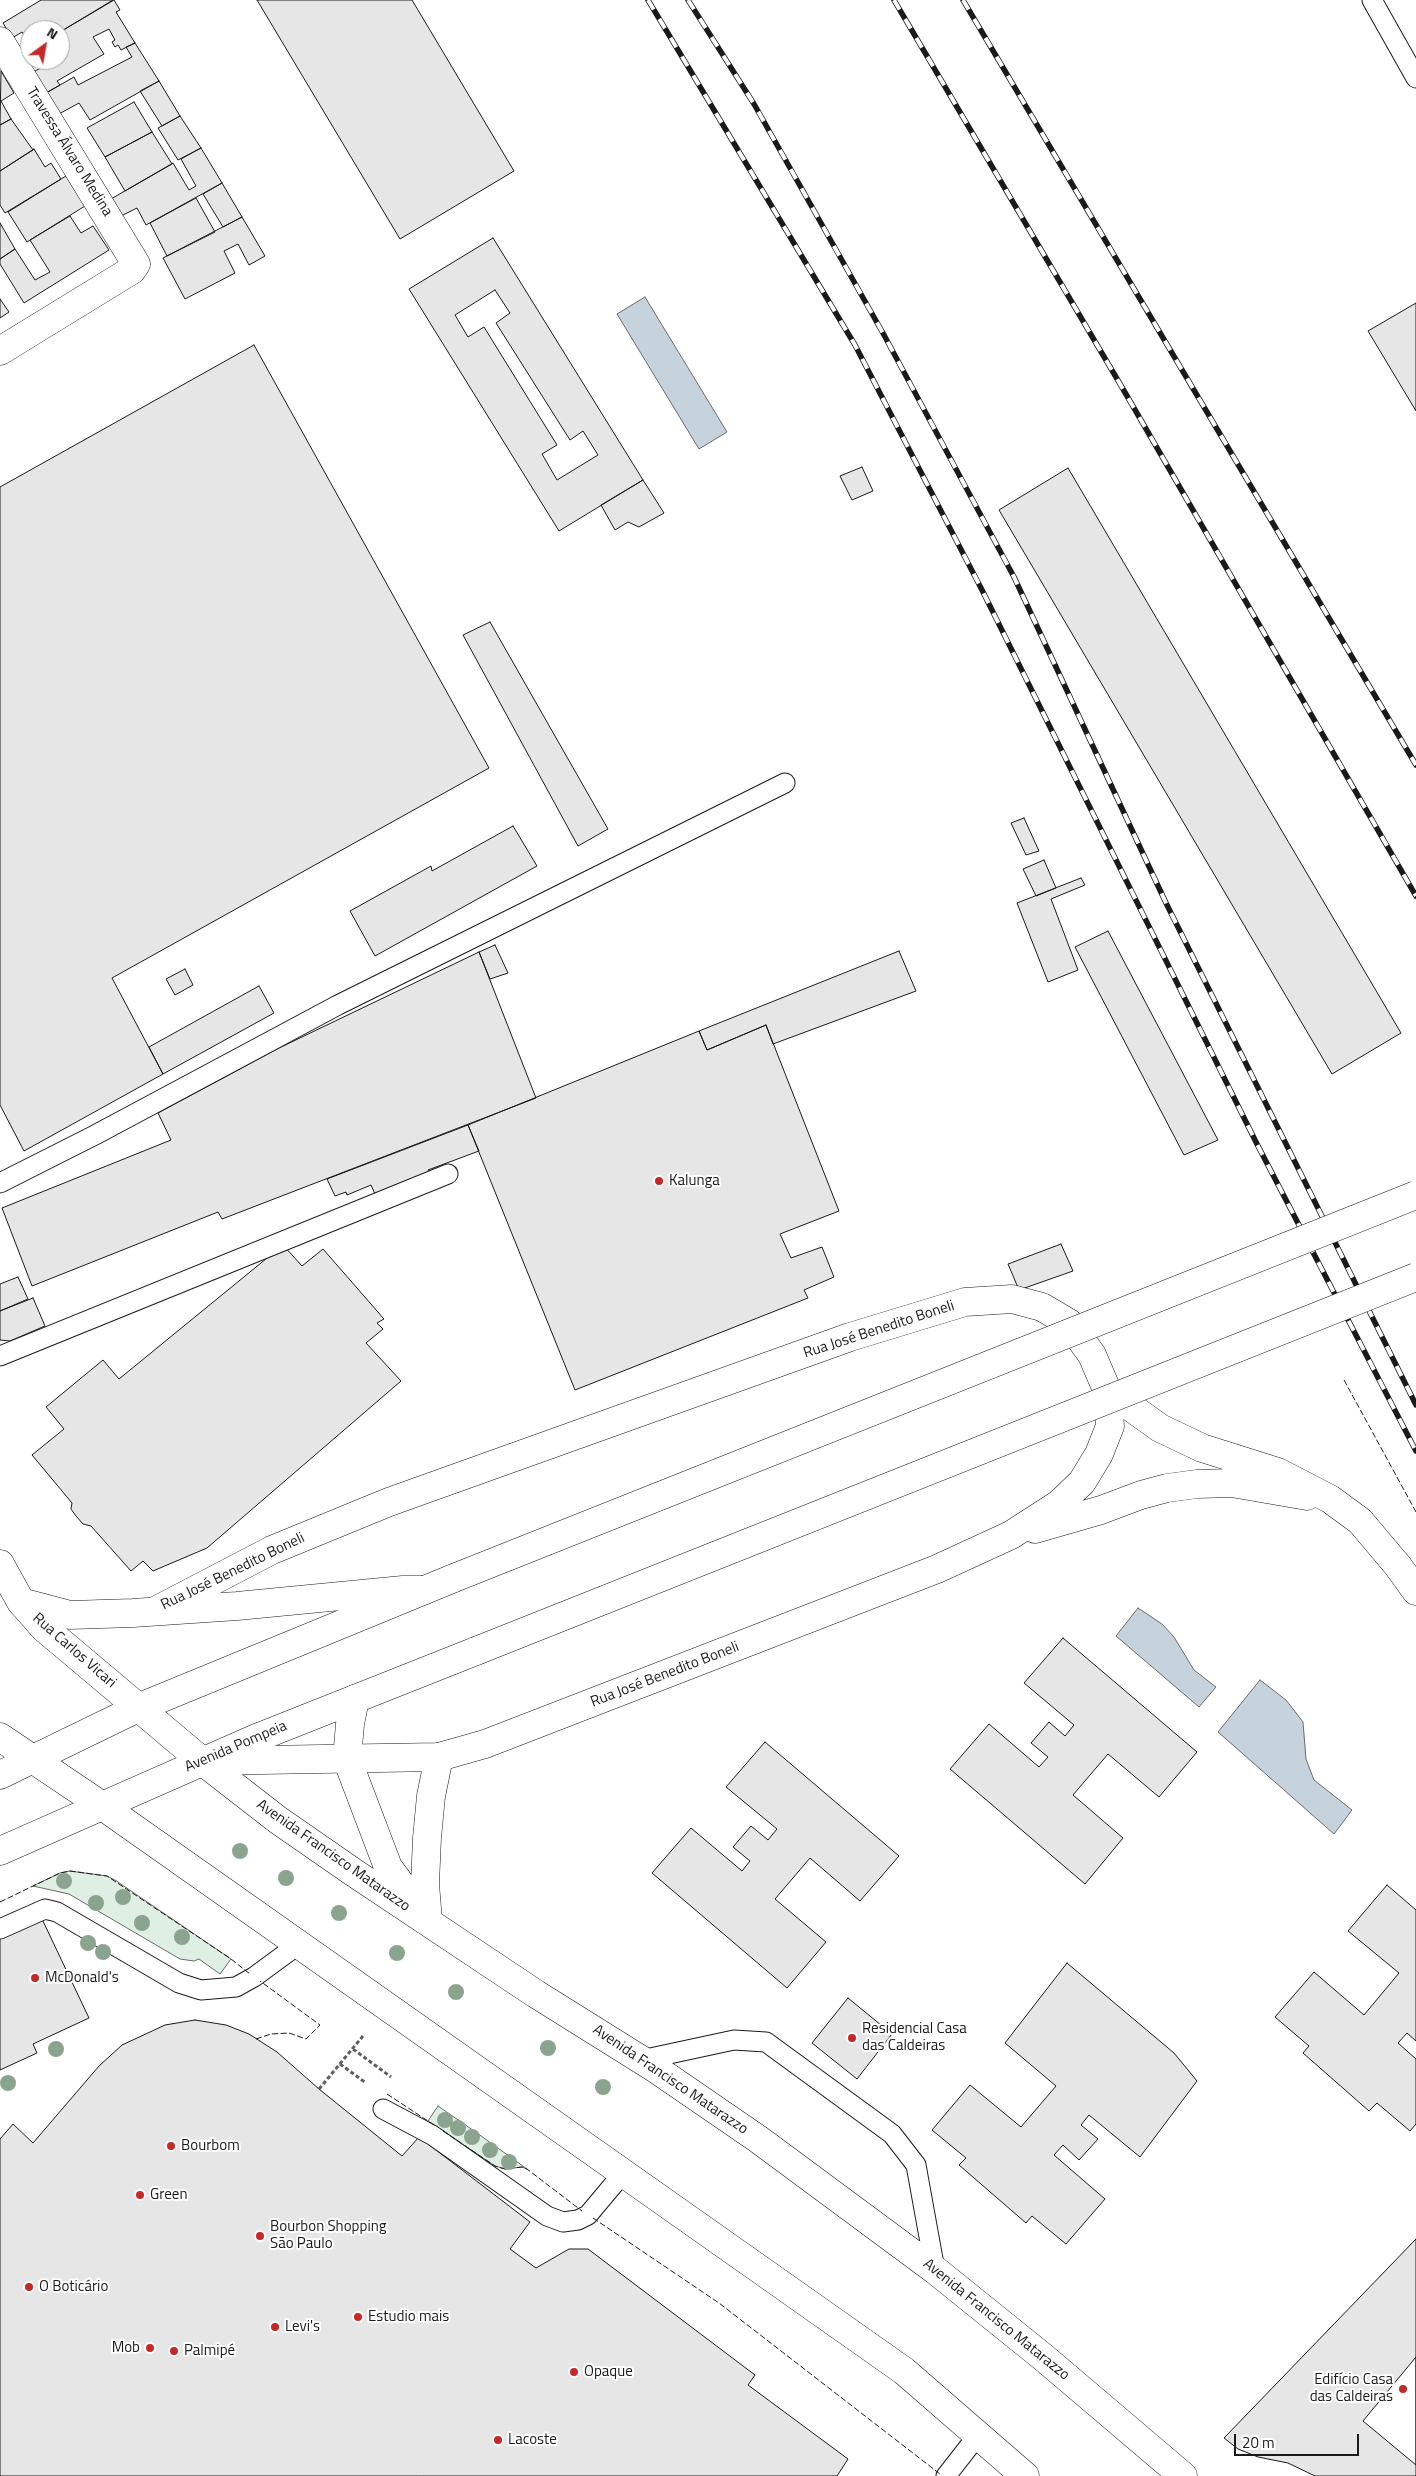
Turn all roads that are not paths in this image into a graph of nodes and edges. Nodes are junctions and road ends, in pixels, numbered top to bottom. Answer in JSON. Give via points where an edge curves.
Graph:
{"nodes":[{"id":1,"x":1372,"y":0,"type":"edge"},
{"id":2,"x":0,"y":41,"type":"edge"},
{"id":3,"x":1416,"y":78,"type":"edge"},
{"id":4,"x":0,"y":351,"type":"edge"},
{"id":5,"x":785,"y":783,"type":"dead end"},
{"id":6,"x":448,"y":1174,"type":"dead end"},
{"id":7,"x":0,"y":1183,"type":"edge"},
{"id":8,"x":1416,"y":1195,"type":"edge"},
{"id":9,"x":1416,"y":1277,"type":"edge"},
{"id":10,"x":0,"y":1356,"type":"edge"},
{"id":11,"x":1108,"y":1390,"type":"junction"},
{"id":12,"x":1330,"y":1499,"type":"junction"},
{"id":13,"x":1011,"y":1535,"type":"junction"},
{"id":14,"x":0,"y":1564,"type":"edge"},
{"id":15,"x":424,"y":1590,"type":"junction"},
{"id":16,"x":1416,"y":1591,"type":"edge"},
{"id":17,"x":21,"y":1602,"type":"junction"},
{"id":18,"x":155,"y":1610,"type":"junction"},
{"id":19,"x":355,"y":1699,"type":"junction"},
{"id":20,"x":140,"y":1707,"type":"junction"},
{"id":21,"x":0,"y":1737,"type":"edge"},
{"id":22,"x":439,"y":1757,"type":"junction"},
{"id":23,"x":32,"y":1759,"type":"junction"},
{"id":24,"x":347,"y":1759,"type":"junction"},
{"id":25,"x":202,"y":1761,"type":"junction"},
{"id":26,"x":0,"y":1775,"type":"edge"},
{"id":27,"x":101,"y":1805,"type":"junction"},
{"id":28,"x":0,"y":1852,"type":"edge"},
{"id":29,"x":428,"y":1921,"type":"junction"},
{"id":30,"x":0,"y":1929,"type":"edge"},
{"id":31,"x":299,"y":1944,"type":"junction"},
{"id":32,"x":641,"y":2060,"type":"junction"},
{"id":33,"x":383,"y":2109,"type":"dead end"},
{"id":34,"x":624,"y":2172,"type":"junction"},
{"id":35,"x":935,"y":2270,"type":"junction"},
{"id":36,"x":978,"y":2435,"type":"junction"},
{"id":37,"x":946,"y":2476,"type":"edge"},
{"id":38,"x":1025,"y":2476,"type":"edge"},
{"id":39,"x":1183,"y":2476,"type":"edge"}],
"edges":[{"from":1,"to":3,"type":"lane"},
{"from":2,"to":4,"type":"main road","name":"Travessa Álvaro Medina","via":[[136,264],[132,270]]},
{"from":5,"to":7,"type":"lane","via":[[338,1005]]},
{"from":6,"to":10,"type":"lane"},
{"from":8,"to":15,"type":"main road","bridge":true},
{"from":9,"to":19,"type":"main road","name":"Avenida Pompeia","bridge":true},
{"from":11,"to":12,"type":"main road","via":[[1160,1428],[1202,1448],[1278,1472]]},
{"from":11,"to":13,"type":"main road","name":"Rua José Benedito Boneli","via":[[1110,1426],[1099,1454],[1082,1482],[1059,1504]]},
{"from":11,"to":18,"type":"main road","name":"Rua José Benedito Boneli","via":[[1098,1367],[1069,1323],[1042,1307],[1012,1299],[965,1302],[850,1337],[389,1502],[272,1550]]},
{"from":12,"to":13,"type":"main road","via":[[1232,1483],[1196,1484],[1150,1492],[1101,1510]]},
{"from":12,"to":16,"type":"main road","via":[[1360,1521]]},
{"from":13,"to":22,"type":"main road","name":"Rua José Benedito Boneli","via":[[937,1569],[758,1639],[485,1744]]},
{"from":14,"to":17,"type":"main road","name":"Rua Carlos Vicari"},
{"from":15,"to":18,"type":"main road"},
{"from":15,"to":20,"type":"main road"},
{"from":17,"to":18,"type":"main road","via":[[70,1615],[133,1614]]},
{"from":17,"to":20,"type":"main road","name":"Rua Carlos Vicari","via":[[44,1628]]},
{"from":19,"to":24,"type":"main road"},
{"from":19,"to":25,"type":"main road","name":"Avenida Pompeia"},
{"from":20,"to":23,"type":"main road"},
{"from":20,"to":25,"type":"main road","name":"Avenida Francisco Matarazzo"},
{"from":21,"to":23,"type":"main road"},
{"from":22,"to":24,"type":"main road","name":"Rua José Benedito Boneli"},
{"from":22,"to":29,"type":"main road","via":[[427,1838],[425,1884]]},
{"from":23,"to":26,"type":"main road"},
{"from":23,"to":27,"type":"main road"},
{"from":24,"to":25,"type":"main road","name":"Rua José Benedito Boneli"},
{"from":24,"to":29,"type":"main road","via":[[388,1867]]},
{"from":25,"to":27,"type":"main road","name":"Avenida Pompeia"},
{"from":25,"to":29,"type":"main road","name":"Avenida Francisco Matarazzo","via":[[278,1820]]},
{"from":27,"to":28,"type":"main road","name":"Avenida Pompeia"},
{"from":27,"to":31,"type":"main road"},
{"from":29,"to":32,"type":"main road","name":"Avenida Francisco Matarazzo"},
{"from":30,"to":31,"type":"lane","via":[[46,1909],[57,1912],[179,1983],[201,1990],[236,1987],[254,1978]]},
{"from":31,"to":34,"type":"main road"},
{"from":32,"to":35,"type":"main road","name":"Avenida Francisco Matarazzo","via":[[758,2139]]},
{"from":32,"to":35,"type":"lane","via":[[734,2040],[766,2042],[892,2134],[916,2165]]},
{"from":33,"to":34,"type":"lane","via":[[432,2135],[547,2216],[563,2222],[588,2215]]},
{"from":34,"to":36,"type":"main road","via":[[904,2371]]},
{"from":35,"to":39,"type":"main road","name":"Avenida Francisco Matarazzo"},
{"from":36,"to":37,"type":"lane"},
{"from":36,"to":38,"type":"main road"}]}
